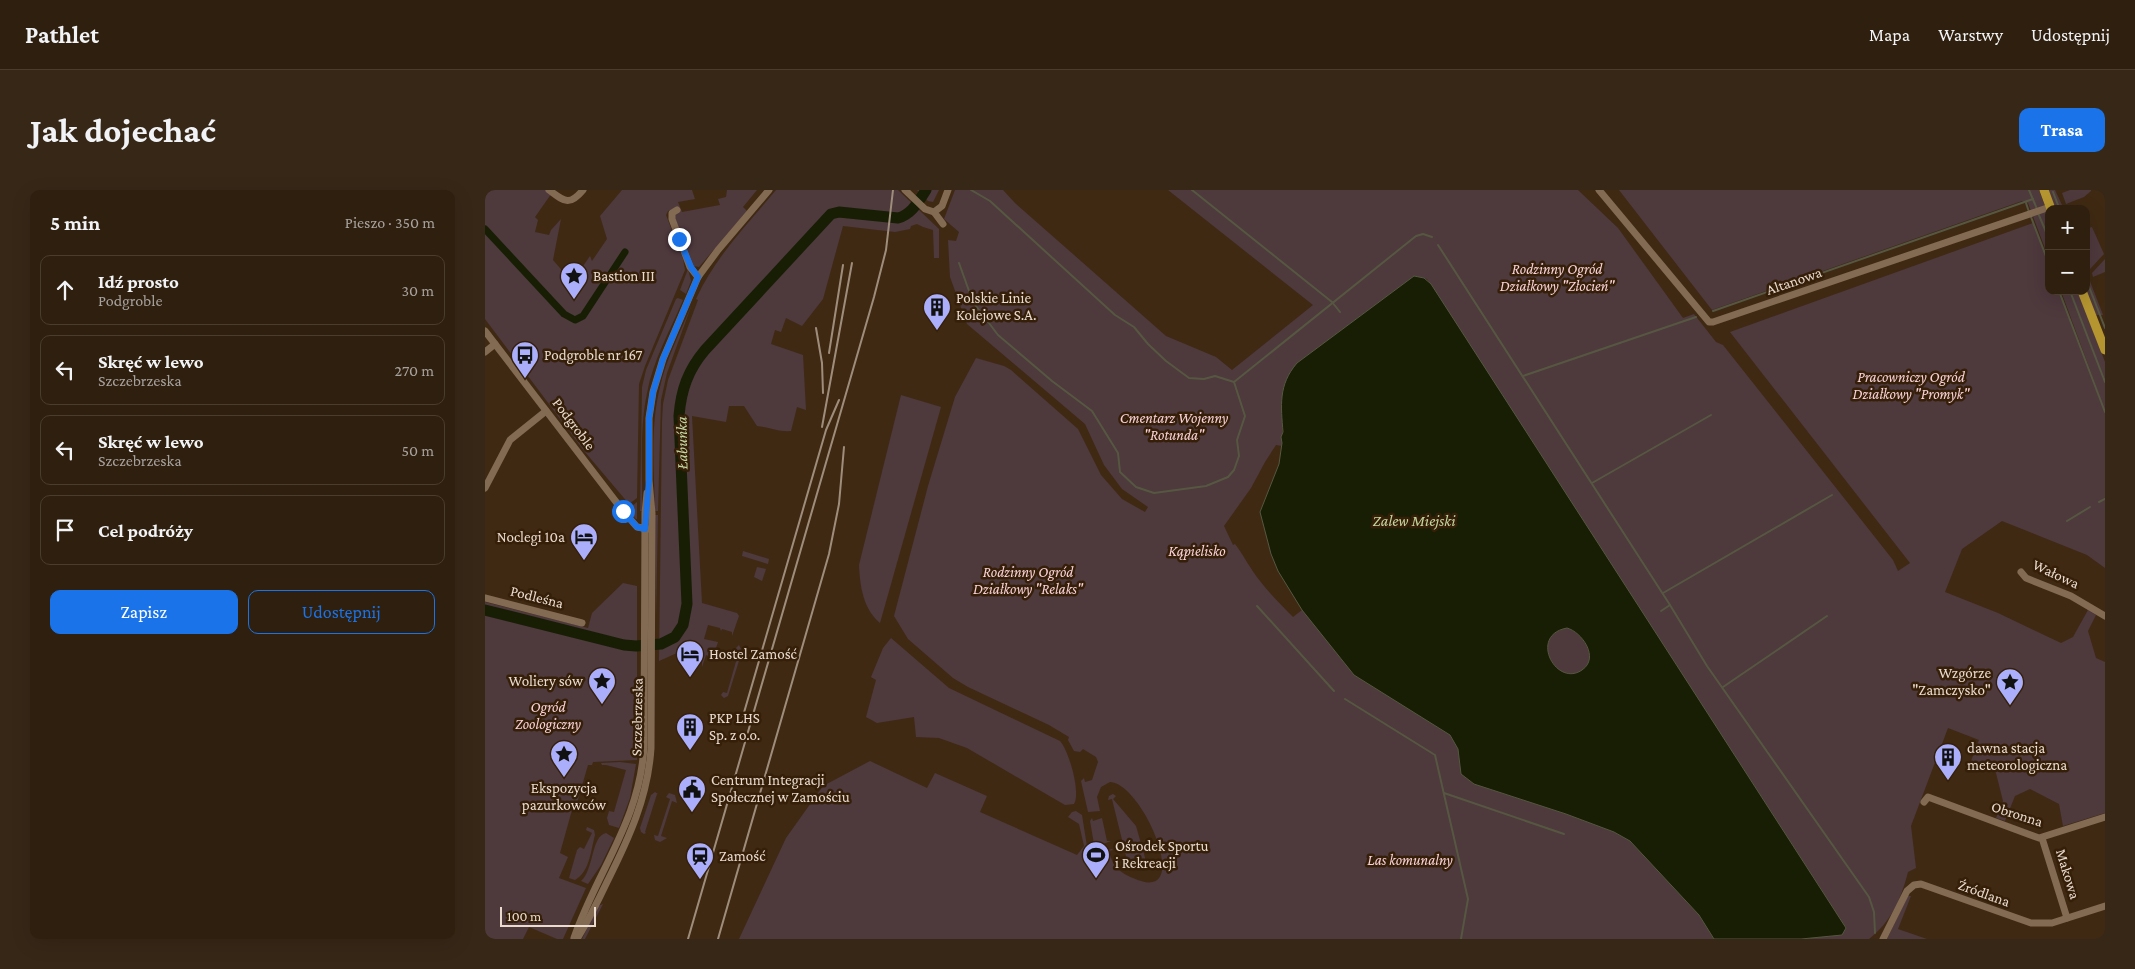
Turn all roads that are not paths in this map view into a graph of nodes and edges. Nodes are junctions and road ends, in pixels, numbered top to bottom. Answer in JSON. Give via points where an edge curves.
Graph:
{"nodes":[{"id":1,"x":549,"y":190,"type":"edge"},
{"id":2,"x":583,"y":190,"type":"edge"},
{"id":3,"x":769,"y":190,"type":"edge"},
{"id":4,"x":905,"y":190,"type":"edge"},
{"id":5,"x":948,"y":190,"type":"edge"},
{"id":6,"x":1599,"y":190,"type":"edge"},
{"id":7,"x":2044,"y":190,"type":"edge"},
{"id":8,"x":2047,"y":205,"type":"edge"},
{"id":9,"x":677,"y":210,"type":"dead end"},
{"id":10,"x":2045,"y":210,"type":"edge"},
{"id":11,"x":934,"y":212,"type":"junction"},
{"id":12,"x":943,"y":224,"type":"dead end"},
{"id":13,"x":698,"y":277,"type":"junction"},
{"id":14,"x":2084,"y":295,"type":"edge"},
{"id":15,"x":485,"y":331,"type":"edge"},
{"id":16,"x":495,"y":344,"type":"junction"},
{"id":17,"x":2105,"y":350,"type":"edge"},
{"id":18,"x":485,"y":352,"type":"edge"},
{"id":19,"x":546,"y":411,"type":"junction"},
{"id":20,"x":485,"y":488,"type":"edge"},
{"id":21,"x":648,"y":529,"type":"junction"},
{"id":22,"x":2021,"y":572,"type":"dead end"},
{"id":23,"x":485,"y":598,"type":"edge"},
{"id":24,"x":2105,"y":616,"type":"edge"},
{"id":25,"x":582,"y":623,"type":"dead end"},
{"id":26,"x":1924,"y":802,"type":"dead end"},
{"id":27,"x":2105,"y":817,"type":"edge"},
{"id":28,"x":2042,"y":838,"type":"junction"},
{"id":29,"x":2105,"y":906,"type":"edge"},
{"id":30,"x":2067,"y":918,"type":"junction"},
{"id":31,"x":575,"y":939,"type":"edge"},
{"id":32,"x":1883,"y":939,"type":"edge"}],
"edges":[{"from":1,"to":2,"type":"street","via":[[569,201]]},
{"from":3,"to":13,"type":"street","name":"Szczebrzeska"},
{"from":4,"to":11,"type":"street","via":[[923,207]]},
{"from":5,"to":11,"type":"street","via":[[942,206]]},
{"from":6,"to":10,"type":"street","name":"Altanowa","via":[[1709,322]]},
{"from":7,"to":8,"type":"main road"},
{"from":9,"to":13,"type":"street","via":[[672,213],[672,219]]},
{"from":11,"to":12,"type":"street"},
{"from":13,"to":21,"type":"street","name":"Szczebrzeska","via":[[654,386],[649,418]]},
{"from":14,"to":17,"type":"main road"},
{"from":15,"to":16,"type":"street","name":"Podgroble"},
{"from":16,"to":18,"type":"street"},
{"from":16,"to":19,"type":"street","name":"Podgroble"},
{"from":19,"to":20,"type":"street","via":[[510,440]]},
{"from":19,"to":21,"type":"street","name":"Podgroble","via":[[623,511],[637,527]]},
{"from":21,"to":31,"type":"street","name":"Szczebrzeska","via":[[648,662],[638,790],[625,829],[580,921]]},
{"from":22,"to":24,"type":"street","name":"Wałowa","via":[[2026,578],[2071,596]]},
{"from":23,"to":25,"type":"street","name":"Podleśna"},
{"from":26,"to":28,"type":"street","name":"Obronna","via":[[1929,797]]},
{"from":27,"to":28,"type":"street","name":"Obronna"},
{"from":28,"to":30,"type":"street","name":"Makowa"},
{"from":29,"to":30,"type":"street","name":"Źródlana"},
{"from":30,"to":32,"type":"street","name":"Źródlana","via":[[2047,924],[2026,922],[1921,884],[1907,891]]}]}
